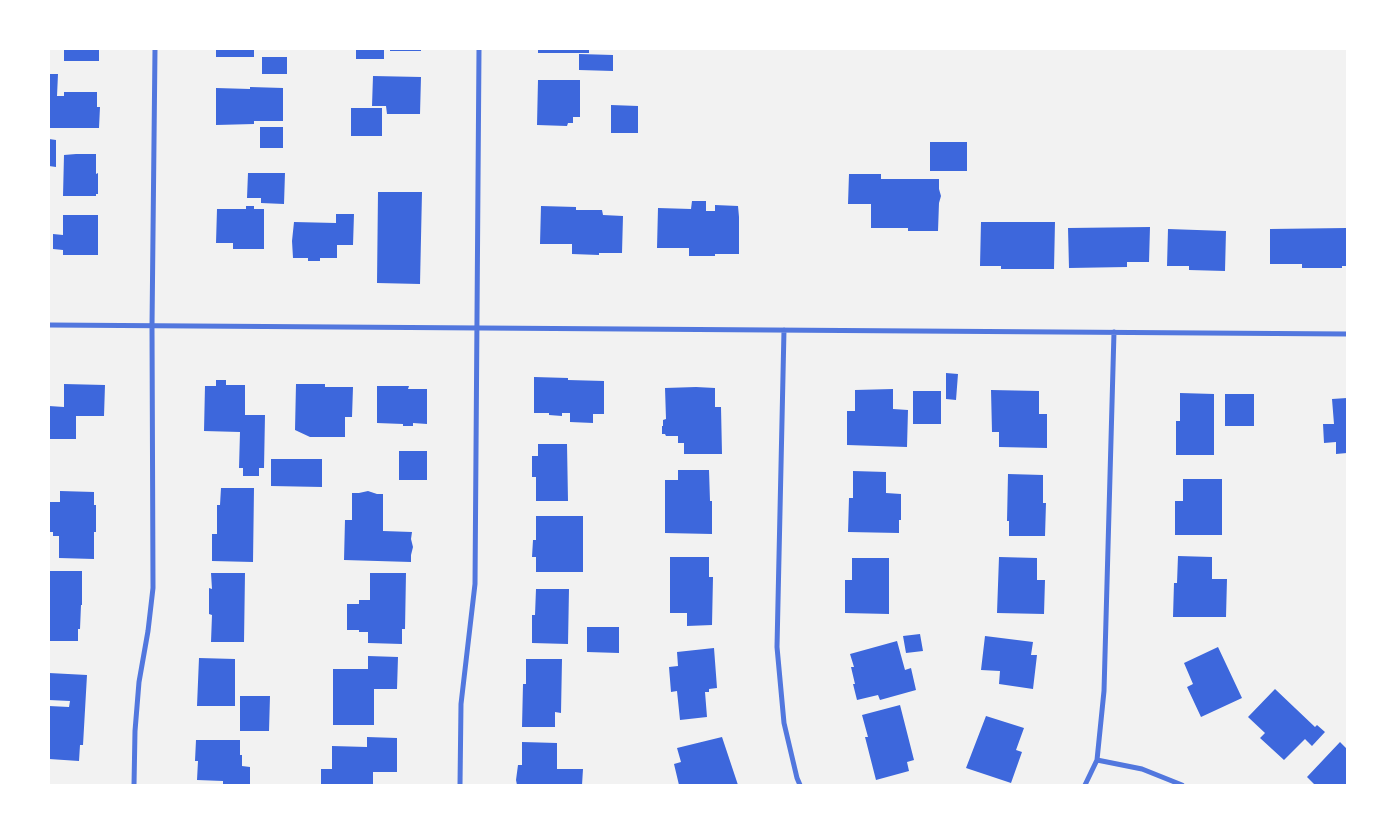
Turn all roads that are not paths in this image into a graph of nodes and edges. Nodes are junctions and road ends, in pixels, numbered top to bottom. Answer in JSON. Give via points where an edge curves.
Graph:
{"nodes":[{"id":1,"x":155,"y":49,"type":"edge"},
{"id":2,"x":479,"y":49,"type":"edge"},
{"id":3,"x":49,"y":325,"type":"edge"},
{"id":4,"x":152,"y":326,"type":"junction"},
{"id":5,"x":477,"y":328,"type":"junction"},
{"id":6,"x":784,"y":330,"type":"junction"},
{"id":7,"x":1114,"y":332,"type":"junction"},
{"id":8,"x":1347,"y":334,"type":"edge"},
{"id":9,"x":1097,"y":760,"type":"junction"},
{"id":10,"x":134,"y":785,"type":"edge"},
{"id":11,"x":460,"y":785,"type":"edge"},
{"id":12,"x":800,"y":785,"type":"edge"},
{"id":13,"x":1085,"y":785,"type":"edge"},
{"id":14,"x":1182,"y":785,"type":"edge"}],
"edges":[{"from":1,"to":4,"type":"street"},
{"from":2,"to":5,"type":"street"},
{"from":3,"to":4,"type":"street"},
{"from":4,"to":5,"type":"street"},
{"from":4,"to":10,"type":"street","via":[[153,588],[138,682]]},
{"from":5,"to":6,"type":"street"},
{"from":5,"to":11,"type":"street","via":[[475,584],[461,704]]},
{"from":6,"to":7,"type":"street"},
{"from":6,"to":12,"type":"street","via":[[777,647],[784,723]]},
{"from":7,"to":8,"type":"street"},
{"from":7,"to":9,"type":"street","via":[[1104,691]]},
{"from":9,"to":13,"type":"street"},
{"from":9,"to":14,"type":"street","via":[[1142,768]]}]}
